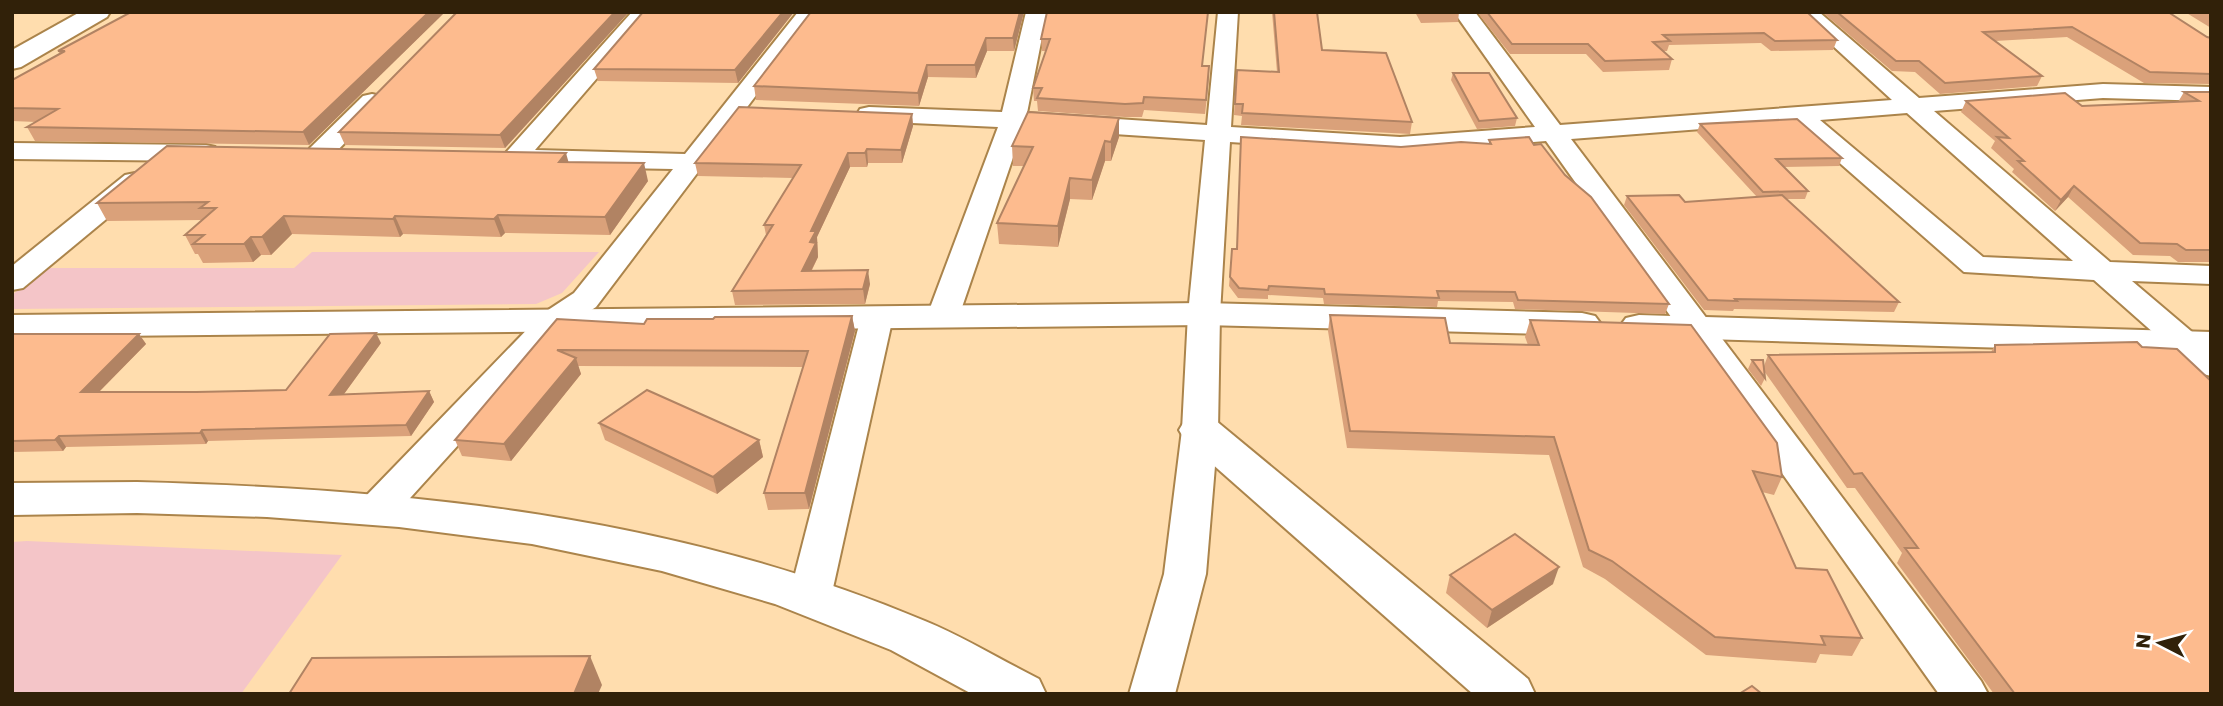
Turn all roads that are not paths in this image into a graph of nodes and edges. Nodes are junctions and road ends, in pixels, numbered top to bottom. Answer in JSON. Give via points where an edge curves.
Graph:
{"nodes":[{"id":1,"x":97,"y":12,"type":"edge"},
{"id":2,"x":644,"y":12,"type":"edge"},
{"id":3,"x":809,"y":12,"type":"edge"},
{"id":4,"x":1037,"y":12,"type":"edge"},
{"id":5,"x":1228,"y":12,"type":"edge"},
{"id":6,"x":1464,"y":12,"type":"edge"},
{"id":7,"x":1806,"y":12,"type":"edge"},
{"id":8,"x":12,"y":61,"type":"edge"},
{"id":9,"x":384,"y":88,"type":"edge"},
{"id":10,"x":2211,"y":94,"type":"edge"},
{"id":11,"x":1915,"y":106,"type":"junction"},
{"id":12,"x":846,"y":114,"type":"edge"},
{"id":13,"x":1799,"y":115,"type":"junction"},
{"id":14,"x":1013,"y":120,"type":"junction"},
{"id":15,"x":1217,"y":133,"type":"junction"},
{"id":16,"x":1551,"y":133,"type":"junction"},
{"id":17,"x":12,"y":151,"type":"edge"},
{"id":18,"x":171,"y":152,"type":"junction"},
{"id":19,"x":225,"y":153,"type":"edge"},
{"id":20,"x":292,"y":153,"type":"edge"},
{"id":21,"x":319,"y":153,"type":"junction"},
{"id":22,"x":360,"y":154,"type":"edge"},
{"id":23,"x":486,"y":157,"type":"edge"},
{"id":24,"x":514,"y":158,"type":"junction"},
{"id":25,"x":692,"y":162,"type":"junction"},
{"id":26,"x":2104,"y":273,"type":"junction"},
{"id":27,"x":2211,"y":275,"type":"edge"},
{"id":28,"x":12,"y":281,"type":"edge"},
{"id":29,"x":1204,"y":314,"type":"junction"},
{"id":30,"x":943,"y":316,"type":"junction"},
{"id":31,"x":877,"y":317,"type":"junction"},
{"id":32,"x":553,"y":321,"type":"junction"},
{"id":33,"x":12,"y":326,"type":"edge"},
{"id":34,"x":1696,"y":327,"type":"junction"},
{"id":35,"x":2202,"y":350,"type":"edge"},
{"id":36,"x":1200,"y":430,"type":"junction"},
{"id":37,"x":12,"y":499,"type":"edge"},
{"id":38,"x":378,"y":508,"type":"junction"},
{"id":39,"x":810,"y":597,"type":"junction"},
{"id":40,"x":1020,"y":694,"type":"edge"},
{"id":41,"x":1152,"y":694,"type":"edge"},
{"id":42,"x":1509,"y":694,"type":"edge"},
{"id":43,"x":1965,"y":694,"type":"edge"}],
"edges":[{"from":1,"to":8,"type":"street"},
{"from":2,"to":24,"type":"street"},
{"from":3,"to":25,"type":"street","via":[[748,110]]},
{"from":4,"to":14,"type":"street"},
{"from":5,"to":15,"type":"street"},
{"from":6,"to":16,"type":"street"},
{"from":7,"to":11,"type":"street"},
{"from":9,"to":21,"type":"street"},
{"from":10,"to":11,"type":"street","via":[[2103,92]]},
{"from":11,"to":13,"type":"street"},
{"from":11,"to":26,"type":"street"},
{"from":12,"to":14,"type":"street"},
{"from":13,"to":16,"type":"street"},
{"from":13,"to":26,"type":"street","via":[[1975,266]]},
{"from":14,"to":15,"type":"street"},
{"from":14,"to":30,"type":"street"},
{"from":15,"to":16,"type":"street","via":[[1400,145]]},
{"from":15,"to":29,"type":"street"},
{"from":16,"to":34,"type":"street"},
{"from":17,"to":18,"type":"street"},
{"from":18,"to":19,"type":"street"},
{"from":18,"to":28,"type":"street"},
{"from":20,"to":21,"type":"street"},
{"from":21,"to":22,"type":"street"},
{"from":23,"to":24,"type":"street"},
{"from":24,"to":25,"type":"street"},
{"from":25,"to":32,"type":"street","via":[[585,300]]},
{"from":26,"to":27,"type":"street"},
{"from":26,"to":35,"type":"street"},
{"from":29,"to":30,"type":"street"},
{"from":29,"to":34,"type":"street"},
{"from":29,"to":36,"type":"street"},
{"from":30,"to":31,"type":"street"},
{"from":31,"to":32,"type":"street"},
{"from":31,"to":39,"type":"street"},
{"from":32,"to":33,"type":"street"},
{"from":32,"to":38,"type":"street"},
{"from":34,"to":35,"type":"street"},
{"from":34,"to":43,"type":"street"},
{"from":36,"to":41,"type":"street","via":[[1185,574]]},
{"from":36,"to":42,"type":"street"},
{"from":37,"to":38,"type":"street","via":[[173,498]]},
{"from":38,"to":39,"type":"street","via":[[643,551],[735,572]]},
{"from":39,"to":40,"type":"street","via":[[903,633]]}]}
